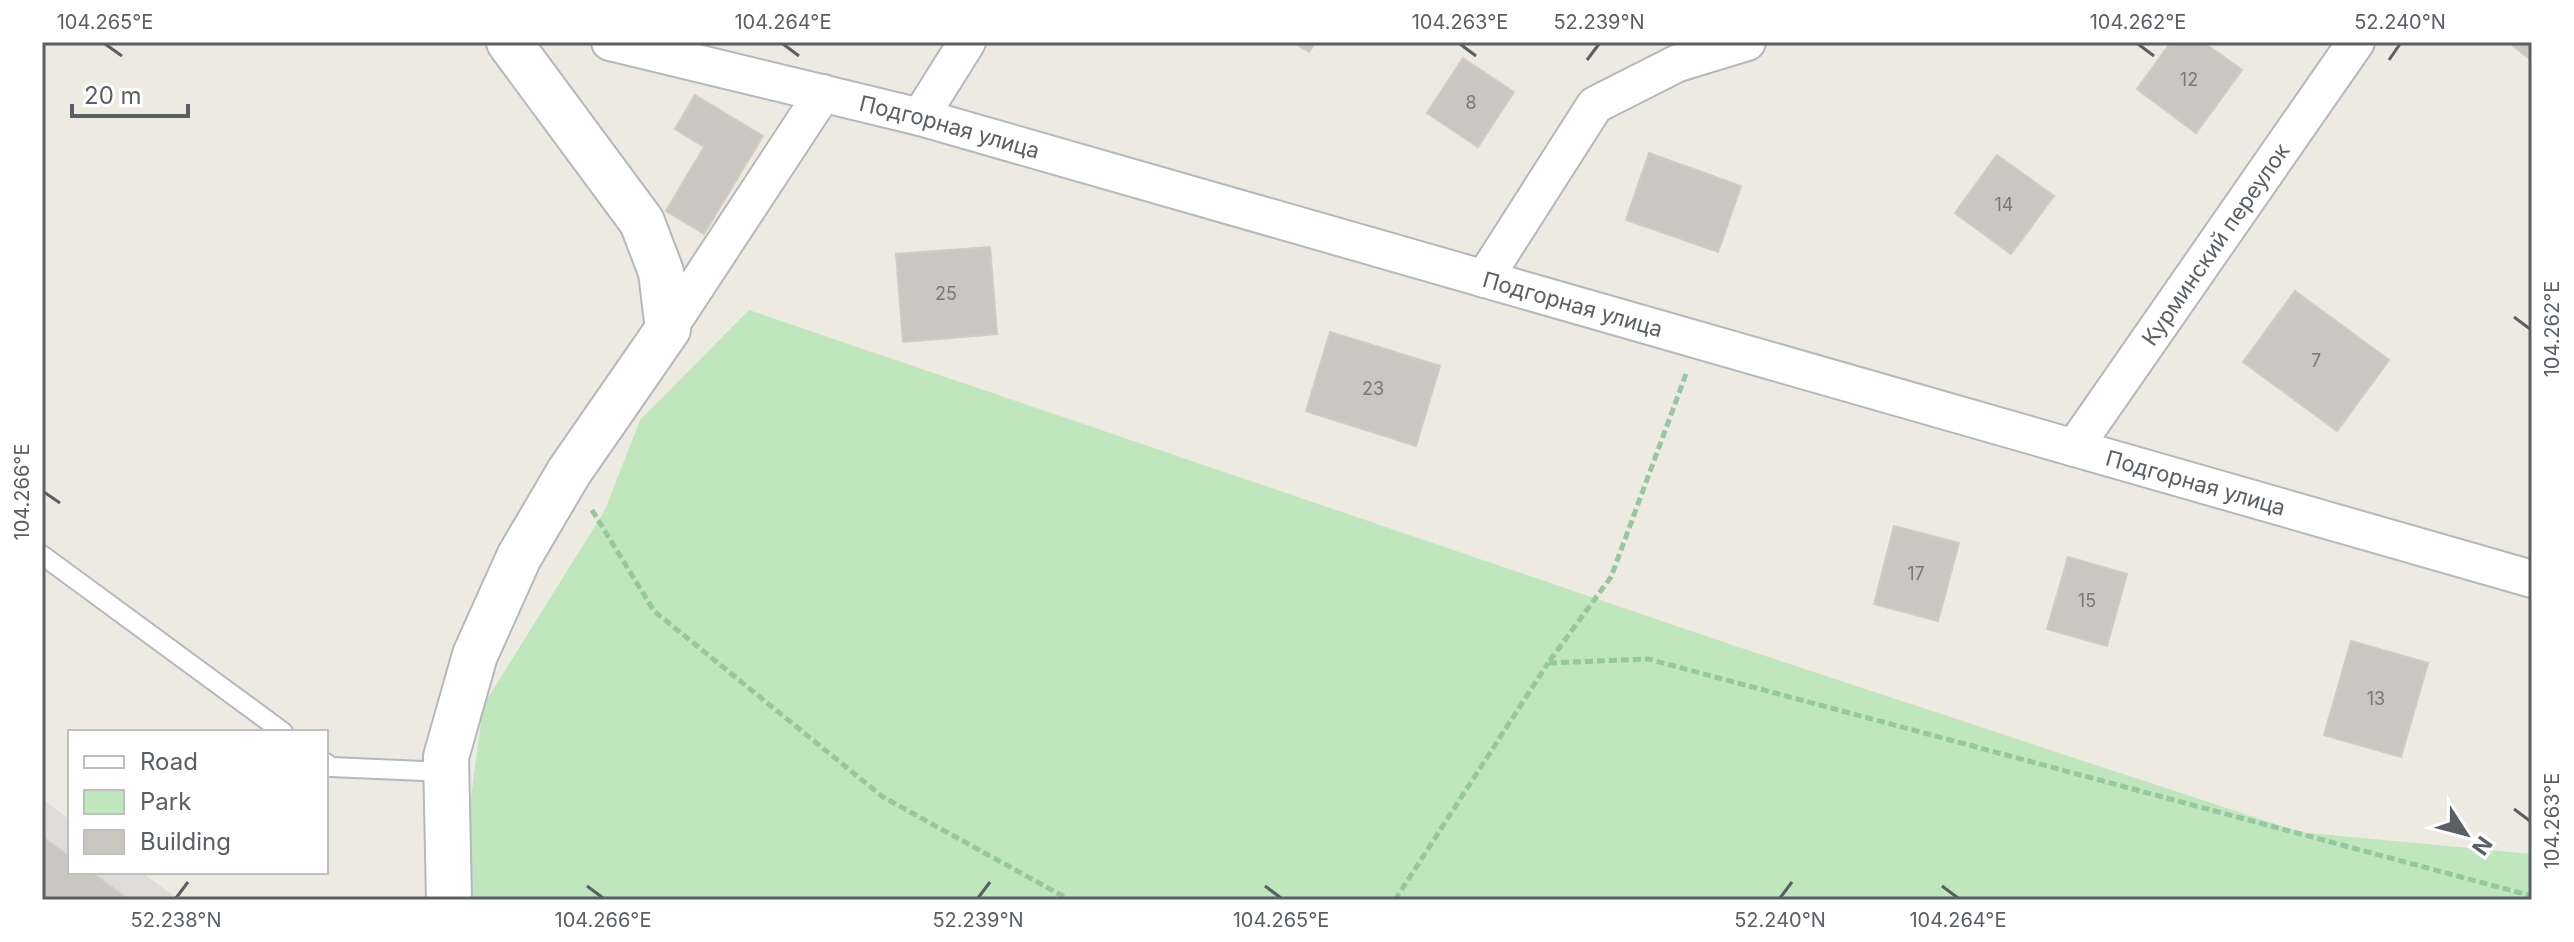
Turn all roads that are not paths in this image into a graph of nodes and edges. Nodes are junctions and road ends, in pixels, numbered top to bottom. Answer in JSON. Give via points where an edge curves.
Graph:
{"nodes":[{"id":1,"x":509,"y":42,"type":"edge"},
{"id":2,"x":610,"y":42,"type":"edge"},
{"id":3,"x":967,"y":42,"type":"edge"},
{"id":4,"x":1747,"y":42,"type":"edge"},
{"id":5,"x":2356,"y":42,"type":"edge"},
{"id":6,"x":823,"y":93,"type":"junction"},
{"id":7,"x":920,"y":117,"type":"junction"},
{"id":8,"x":1484,"y":279,"type":"junction"},
{"id":9,"x":668,"y":329,"type":"junction"},
{"id":10,"x":2074,"y":448,"type":"junction"},
{"id":11,"x":42,"y":555,"type":"edge"},
{"id":12,"x":2525,"y":566,"type":"edge"},
{"id":13,"x":280,"y":730,"type":"edge"},
{"id":14,"x":328,"y":765,"type":"edge"},
{"id":15,"x":446,"y":772,"type":"junction"},
{"id":16,"x":449,"y":900,"type":"edge"}],
"edges":[{"from":1,"to":9,"type":"street","via":[[642,222],[661,272]]},
{"from":2,"to":6,"type":"street","name":"Подгорная улица"},
{"from":3,"to":7,"type":"street"},
{"from":4,"to":8,"type":"street","via":[[1678,63],[1595,105]]},
{"from":5,"to":10,"type":"street","name":"Курминский переулок"},
{"from":6,"to":7,"type":"street","name":"Подгорная улица"},
{"from":6,"to":9,"type":"street"},
{"from":7,"to":8,"type":"street","name":"Подгорная улица"},
{"from":8,"to":10,"type":"street","name":"Подгорная улица"},
{"from":9,"to":15,"type":"street","via":[[569,472],[519,557],[475,655]]},
{"from":10,"to":12,"type":"street","name":"Подгорная улица"},
{"from":11,"to":13,"type":"lane"},
{"from":14,"to":15,"type":"lane"},
{"from":15,"to":16,"type":"street"}]}
